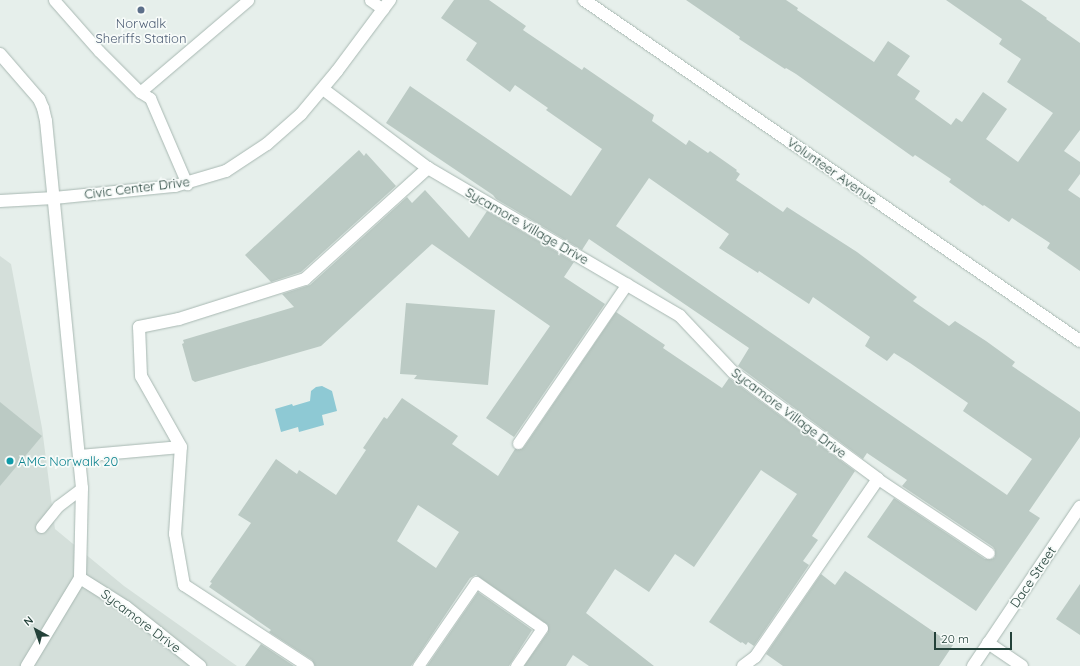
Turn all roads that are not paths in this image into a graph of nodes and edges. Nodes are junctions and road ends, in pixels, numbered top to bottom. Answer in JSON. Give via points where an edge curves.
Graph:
{"nodes":[{"id":1,"x":54,"y":0,"type":"edge"},
{"id":2,"x":248,"y":0,"type":"edge"},
{"id":3,"x":370,"y":0,"type":"edge"},
{"id":4,"x":584,"y":0,"type":"edge"},
{"id":5,"x":386,"y":5,"type":"edge"},
{"id":6,"x":0,"y":54,"type":"edge"},
{"id":7,"x":323,"y":88,"type":"junction"},
{"id":8,"x":140,"y":92,"type":"junction"},
{"id":9,"x":428,"y":168,"type":"junction"},
{"id":10,"x":186,"y":184,"type":"junction"},
{"id":11,"x":54,"y":198,"type":"junction"},
{"id":12,"x":0,"y":201,"type":"edge"},
{"id":13,"x":627,"y":284,"type":"junction"},
{"id":14,"x":1080,"y":341,"type":"edge"},
{"id":15,"x":518,"y":443,"type":"dead end"},
{"id":16,"x":181,"y":447,"type":"junction"},
{"id":17,"x":80,"y":456,"type":"junction"},
{"id":18,"x":878,"y":479,"type":"junction"},
{"id":19,"x":82,"y":488,"type":"junction"},
{"id":20,"x":1080,"y":507,"type":"edge"},
{"id":21,"x":41,"y":527,"type":"dead end"},
{"id":22,"x":989,"y":553,"type":"dead end"},
{"id":23,"x":80,"y":578,"type":"junction"},
{"id":24,"x":988,"y":643,"type":"junction"},
{"id":25,"x":27,"y":666,"type":"edge"},
{"id":26,"x":200,"y":666,"type":"edge"},
{"id":27,"x":308,"y":666,"type":"edge"},
{"id":28,"x":418,"y":666,"type":"edge"},
{"id":29,"x":516,"y":666,"type":"edge"},
{"id":30,"x":743,"y":666,"type":"edge"},
{"id":31,"x":973,"y":666,"type":"edge"},
{"id":32,"x":1022,"y":666,"type":"edge"}],
"edges":[{"from":1,"to":8,"type":"lane"},
{"from":2,"to":8,"type":"lane"},
{"from":3,"to":5,"type":"lane"},
{"from":4,"to":14,"type":"street","name":"Volunteer Avenue"},
{"from":5,"to":7,"type":"street","name":"Civic Center Drive"},
{"from":6,"to":11,"type":"street","via":[[39,99],[43,108]]},
{"from":7,"to":9,"type":"street","name":"Sycamore Village Drive"},
{"from":7,"to":10,"type":"street","name":"Civic Center Drive","via":[[300,114],[267,144],[226,171]]},
{"from":8,"to":10,"type":"lane","via":[[150,98]]},
{"from":9,"to":13,"type":"street","name":"Sycamore Village Drive"},
{"from":9,"to":16,"type":"street","via":[[305,279],[179,320],[139,327],[141,376]]},
{"from":10,"to":11,"type":"street","name":"Civic Center Drive"},
{"from":11,"to":12,"type":"street","name":"Civic Center Drive"},
{"from":11,"to":17,"type":"street"},
{"from":13,"to":15,"type":"lane"},
{"from":13,"to":18,"type":"street","name":"Sycamore Village Drive","via":[[680,316],[733,372]]},
{"from":16,"to":17,"type":"street"},
{"from":16,"to":27,"type":"street","via":[[176,534],[184,585]]},
{"from":17,"to":19,"type":"street"},
{"from":18,"to":22,"type":"lane"},
{"from":18,"to":30,"type":"street","via":[[755,658]]},
{"from":19,"to":21,"type":"lane","via":[[58,506]]},
{"from":19,"to":23,"type":"street"},
{"from":20,"to":24,"type":"street","name":"Dace Street"},
{"from":23,"to":25,"type":"street"},
{"from":23,"to":26,"type":"street","name":"Sycamore Drive","via":[[126,607]]},
{"from":24,"to":31,"type":"street","name":"Dace Street"},
{"from":24,"to":32,"type":"street"},
{"from":28,"to":29,"type":"lane","via":[[476,582],[542,628]]}]}
